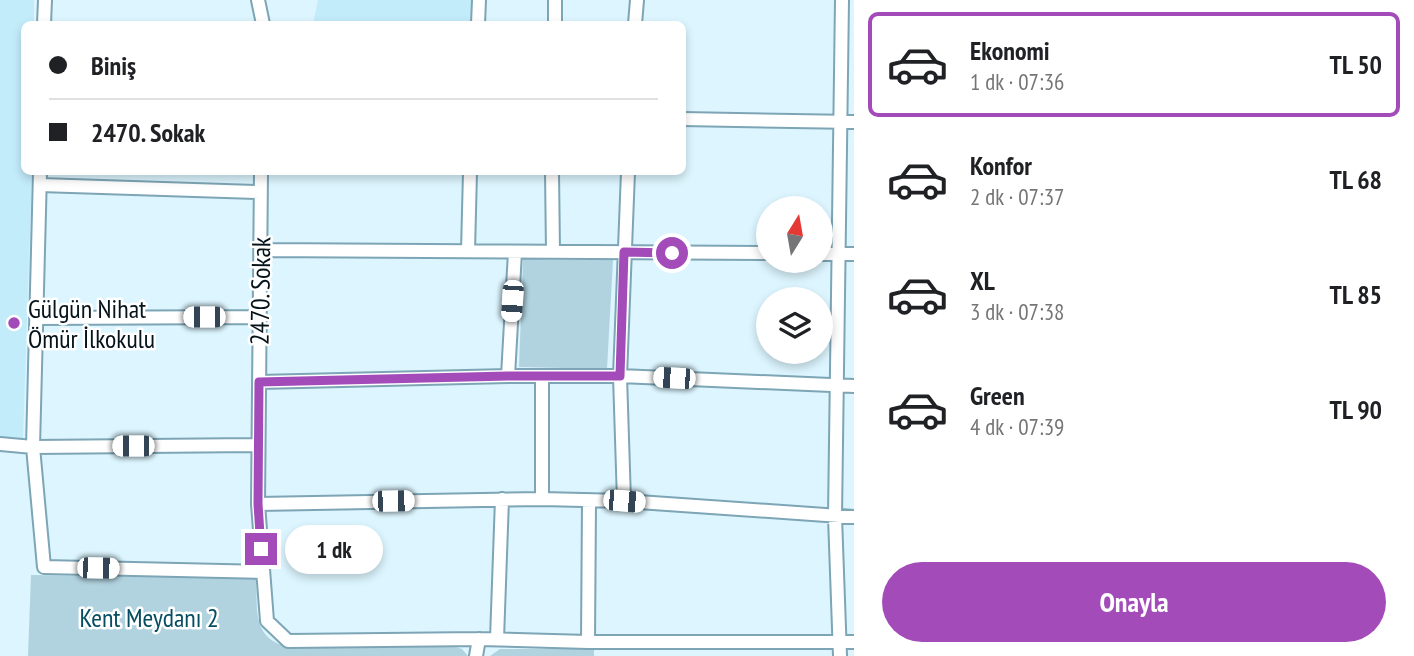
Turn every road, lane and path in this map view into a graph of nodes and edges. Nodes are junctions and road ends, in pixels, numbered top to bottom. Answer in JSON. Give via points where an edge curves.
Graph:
{"nodes":[{"id":1,"x":45,"y":0,"type":"edge"},
{"id":2,"x":258,"y":0,"type":"edge"},
{"id":3,"x":479,"y":0,"type":"edge"},
{"id":4,"x":555,"y":0,"type":"edge"},
{"id":5,"x":637,"y":0,"type":"edge"},
{"id":6,"x":842,"y":0,"type":"edge"},
{"id":7,"x":44,"y":21,"type":"edge"},
{"id":8,"x":262,"y":21,"type":"edge"},
{"id":9,"x":478,"y":21,"type":"edge"},
{"id":10,"x":555,"y":21,"type":"edge"},
{"id":11,"x":635,"y":21,"type":"edge"},
{"id":12,"x":686,"y":119,"type":"edge"},
{"id":13,"x":847,"y":122,"type":"edge"},
{"id":14,"x":261,"y":175,"type":"edge"},
{"id":15,"x":470,"y":175,"type":"edge"},
{"id":16,"x":552,"y":175,"type":"edge"},
{"id":17,"x":628,"y":175,"type":"edge"},
{"id":18,"x":40,"y":178,"type":"edge"},
{"id":19,"x":259,"y":192,"type":"junction"},
{"id":20,"x":261,"y":250,"type":"junction"},
{"id":21,"x":468,"y":251,"type":"junction"},
{"id":22,"x":515,"y":251,"type":"junction"},
{"id":23,"x":553,"y":252,"type":"junction"},
{"id":24,"x":624,"y":252,"type":"junction"},
{"id":25,"x":756,"y":253,"type":"edge"},
{"id":26,"x":833,"y":254,"type":"edge"},
{"id":27,"x":839,"y":254,"type":"junction"},
{"id":28,"x":854,"y":254,"type":"edge"},
{"id":29,"x":260,"y":317,"type":"junction"},
{"id":30,"x":36,"y":318,"type":"junction"},
{"id":31,"x":508,"y":376,"type":"junction"},
{"id":32,"x":542,"y":376,"type":"junction"},
{"id":33,"x":620,"y":376,"type":"junction"},
{"id":34,"x":259,"y":382,"type":"junction"},
{"id":35,"x":837,"y":386,"type":"junction"},
{"id":36,"x":854,"y":386,"type":"edge"},
{"id":37,"x":0,"y":444,"type":"edge"},
{"id":38,"x":257,"y":444,"type":"junction"},
{"id":39,"x":33,"y":447,"type":"junction"},
{"id":40,"x":502,"y":499,"type":"junction"},
{"id":41,"x":542,"y":499,"type":"junction"},
{"id":42,"x":624,"y":501,"type":"junction"},
{"id":43,"x":589,"y":502,"type":"junction"},
{"id":44,"x":258,"y":504,"type":"junction"},
{"id":45,"x":835,"y":517,"type":"junction"},
{"id":46,"x":854,"y":517,"type":"edge"},
{"id":47,"x":262,"y":572,"type":"junction"},
{"id":48,"x":479,"y":639,"type":"junction"},
{"id":49,"x":497,"y":639,"type":"junction"},
{"id":50,"x":588,"y":642,"type":"junction"},
{"id":51,"x":839,"y":642,"type":"junction"},
{"id":52,"x":854,"y":642,"type":"edge"},
{"id":53,"x":477,"y":656,"type":"edge"},
{"id":54,"x":840,"y":656,"type":"edge"}],
"edges":[{"from":1,"to":7,"type":"street"},
{"from":2,"to":8,"type":"street"},
{"from":3,"to":9,"type":"street"},
{"from":4,"to":10,"type":"street"},
{"from":5,"to":11,"type":"street"},
{"from":6,"to":13,"type":"street"},
{"from":12,"to":13,"type":"street"},
{"from":13,"to":27,"type":"street"},
{"from":14,"to":19,"type":"street","name":"2470. Sokak"},
{"from":15,"to":21,"type":"street"},
{"from":16,"to":23,"type":"street"},
{"from":17,"to":24,"type":"street"},
{"from":18,"to":19,"type":"street"},
{"from":18,"to":30,"type":"street"},
{"from":19,"to":20,"type":"street","name":"2470. Sokak"},
{"from":20,"to":21,"type":"street"},
{"from":20,"to":29,"type":"street","name":"2470. Sokak"},
{"from":21,"to":22,"type":"street"},
{"from":22,"to":23,"type":"street"},
{"from":22,"to":31,"type":"street"},
{"from":23,"to":24,"type":"street"},
{"from":24,"to":25,"type":"street"},
{"from":24,"to":33,"type":"street"},
{"from":26,"to":27,"type":"street"},
{"from":27,"to":28,"type":"street"},
{"from":27,"to":35,"type":"street"},
{"from":29,"to":30,"type":"street"},
{"from":29,"to":34,"type":"street","name":"2470. Sokak"},
{"from":30,"to":39,"type":"street"},
{"from":31,"to":32,"type":"street"},
{"from":31,"to":34,"type":"street"},
{"from":32,"to":33,"type":"street"},
{"from":32,"to":41,"type":"street"},
{"from":33,"to":35,"type":"street"},
{"from":33,"to":42,"type":"street"},
{"from":34,"to":38,"type":"street","name":"2470. Sokak"},
{"from":35,"to":36,"type":"street"},
{"from":35,"to":45,"type":"street"},
{"from":37,"to":39,"type":"street"},
{"from":38,"to":39,"type":"street"},
{"from":38,"to":44,"type":"street","name":"2470. Sokak"},
{"from":39,"to":47,"type":"street","via":[[44,567]]},
{"from":40,"to":41,"type":"street"},
{"from":40,"to":44,"type":"street"},
{"from":40,"to":49,"type":"street"},
{"from":41,"to":43,"type":"street"},
{"from":42,"to":43,"type":"street"},
{"from":42,"to":45,"type":"street"},
{"from":43,"to":50,"type":"street"},
{"from":44,"to":47,"type":"street","name":"2470. Sokak"},
{"from":45,"to":46,"type":"street"},
{"from":45,"to":51,"type":"street"},
{"from":47,"to":48,"type":"street","name":"2470. Sokak","via":[[267,621],[288,641]]},
{"from":48,"to":49,"type":"street"},
{"from":48,"to":53,"type":"street"},
{"from":49,"to":50,"type":"street"},
{"from":50,"to":51,"type":"street"},
{"from":51,"to":52,"type":"street"},
{"from":51,"to":54,"type":"street"}]}
